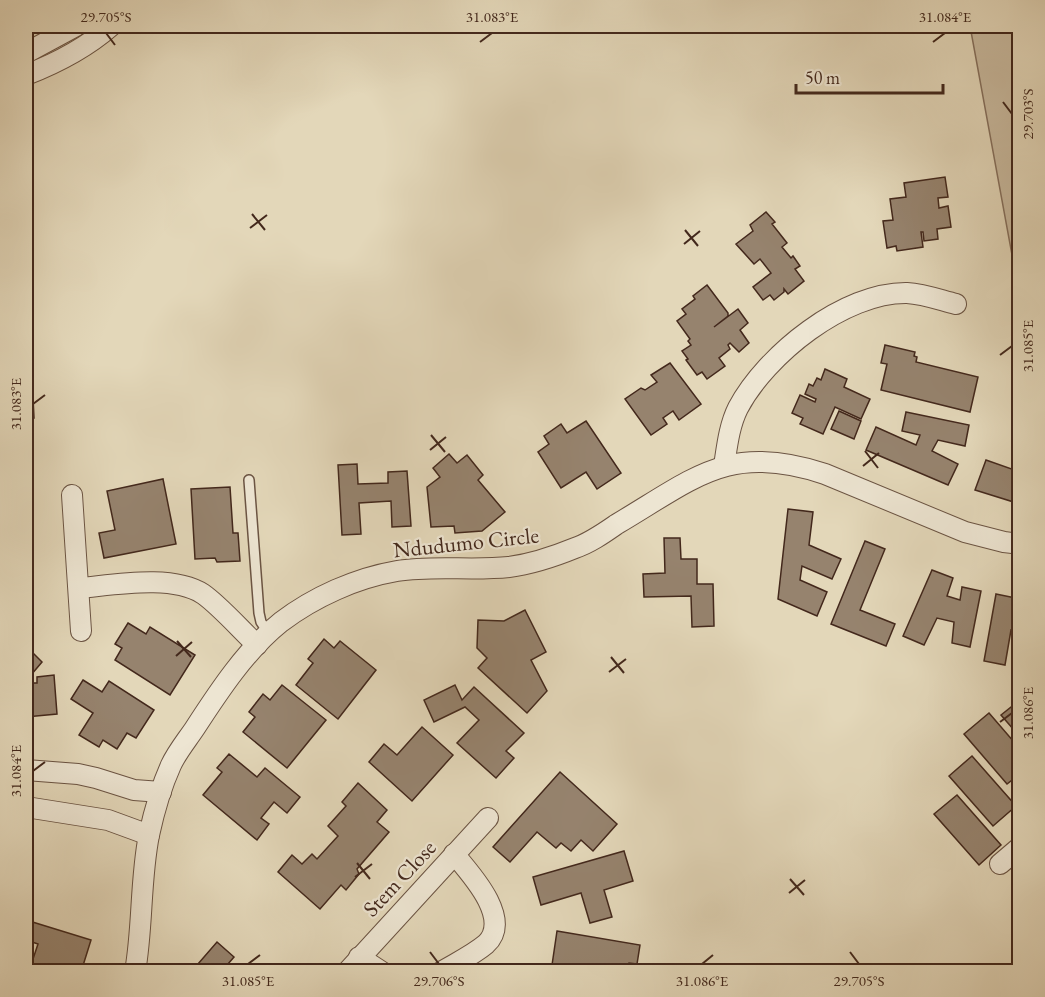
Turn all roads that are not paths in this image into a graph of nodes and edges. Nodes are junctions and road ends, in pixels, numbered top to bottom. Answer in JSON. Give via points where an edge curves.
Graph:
{"nodes":[{"id":1,"x":76,"y":26,"type":"edge"},
{"id":2,"x":111,"y":26,"type":"edge"},
{"id":3,"x":26,"y":53,"type":"edge"},
{"id":4,"x":26,"y":75,"type":"edge"},
{"id":5,"x":956,"y":304,"type":"dead end"},
{"id":6,"x":724,"y":466,"type":"junction"},
{"id":7,"x":249,"y":480,"type":"dead end"},
{"id":8,"x":72,"y":495,"type":"dead end"},
{"id":9,"x":1020,"y":543,"type":"edge"},
{"id":10,"x":79,"y":588,"type":"junction"},
{"id":11,"x":81,"y":631,"type":"dead end"},
{"id":12,"x":263,"y":639,"type":"junction"},
{"id":13,"x":26,"y":770,"type":"edge"},
{"id":14,"x":161,"y":792,"type":"junction"},
{"id":15,"x":26,"y":807,"type":"edge"},
{"id":16,"x":488,"y":818,"type":"dead end"},
{"id":17,"x":149,"y":835,"type":"junction"},
{"id":18,"x":1020,"y":847,"type":"edge"},
{"id":19,"x":454,"y":854,"type":"junction"},
{"id":20,"x":1000,"y":864,"type":"dead end"},
{"id":21,"x":353,"y":964,"type":"edge"},
{"id":22,"x":135,"y":972,"type":"edge"},
{"id":23,"x":382,"y":972,"type":"edge"},
{"id":24,"x":441,"y":972,"type":"edge"}],
"edges":[{"from":1,"to":3,"type":"street"},
{"from":2,"to":4,"type":"street","via":[[69,56]]},
{"from":5,"to":6,"type":"street","via":[[921,294],[883,296],[829,317],[800,336],[763,371],[738,408]]},
{"from":6,"to":9,"type":"street","name":"Ndudumo Circle","via":[[747,461],[801,466],[965,532]]},
{"from":6,"to":12,"type":"street","name":"Ndudumo Circle","via":[[689,479],[582,546],[546,560],[509,567],[398,571],[357,582],[317,599]]},
{"from":7,"to":12,"type":"lane"},
{"from":8,"to":10,"type":"street"},
{"from":10,"to":11,"type":"street"},
{"from":10,"to":12,"type":"street","via":[[156,582],[182,585],[202,594]]},
{"from":12,"to":14,"type":"street","name":"Ndudumo Circle","via":[[186,740]]},
{"from":13,"to":14,"type":"street","via":[[78,774],[134,790]]},
{"from":14,"to":17,"type":"street","name":"Ndudumo Circle"},
{"from":15,"to":17,"type":"street","via":[[108,820]]},
{"from":16,"to":19,"type":"street","name":"Stem Close"},
{"from":17,"to":22,"type":"street","name":"Ndudumo Circle"},
{"from":18,"to":20,"type":"street"},
{"from":19,"to":21,"type":"street","name":"Stem Close"},
{"from":19,"to":24,"type":"street","via":[[489,901],[494,932],[487,943]]},
{"from":21,"to":23,"type":"street"}]}
